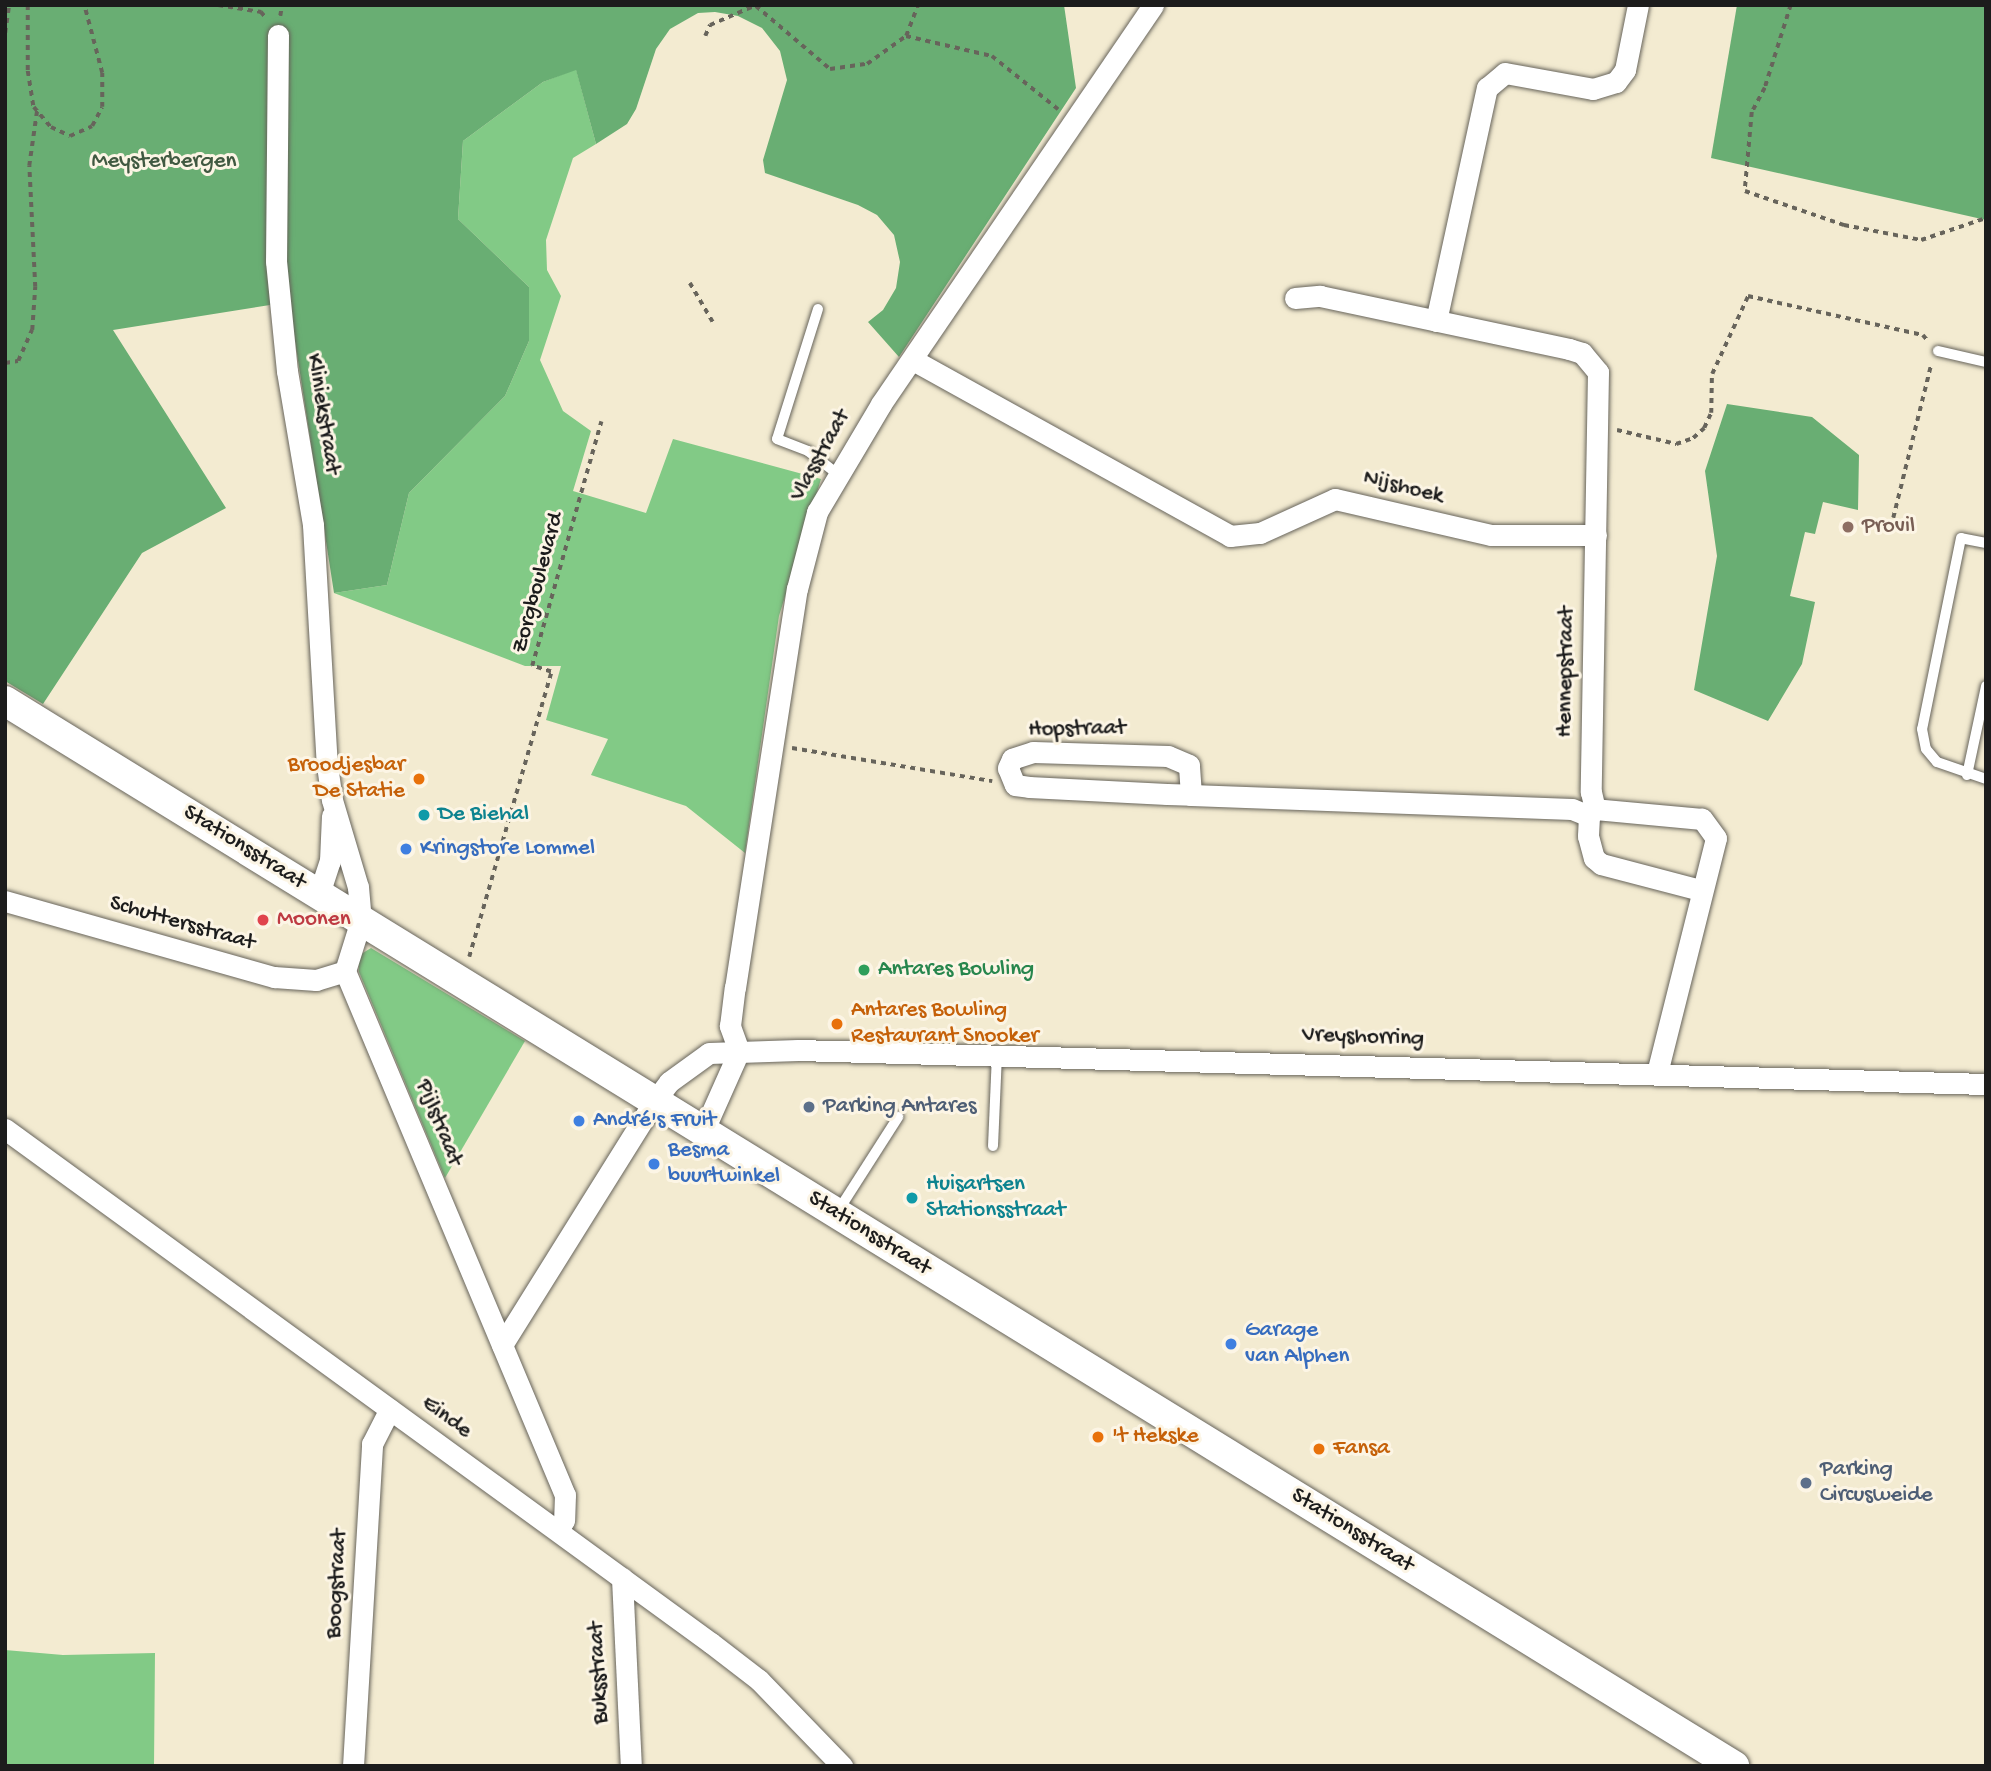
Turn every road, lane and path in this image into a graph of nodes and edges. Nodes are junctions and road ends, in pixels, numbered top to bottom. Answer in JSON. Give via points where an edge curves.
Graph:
{"nodes":[{"id":1,"x":9,"y":5,"type":"edge"},
{"id":2,"x":28,"y":5,"type":"edge"},
{"id":3,"x":84,"y":5,"type":"edge"},
{"id":4,"x":218,"y":5,"type":"edge"},
{"id":5,"x":918,"y":5,"type":"edge"},
{"id":6,"x":1153,"y":5,"type":"edge"},
{"id":7,"x":1638,"y":5,"type":"edge"},
{"id":8,"x":1791,"y":5,"type":"edge"},
{"id":9,"x":756,"y":6,"type":"edge"},
{"id":10,"x":5,"y":33,"type":"edge"},
{"id":11,"x":278,"y":35,"type":"joint"},
{"id":12,"x":705,"y":36,"type":"dead end"},
{"id":13,"x":906,"y":36,"type":"junction"},
{"id":14,"x":37,"y":110,"type":"junction"},
{"id":15,"x":1073,"y":120,"type":"junction"},
{"id":16,"x":1986,"y":218,"type":"edge"},
{"id":17,"x":691,"y":283,"type":"dead end"},
{"id":18,"x":1295,"y":298,"type":"dead end"},
{"id":19,"x":818,"y":309,"type":"dead end"},
{"id":20,"x":1436,"y":321,"type":"junction"},
{"id":21,"x":713,"y":323,"type":"dead end"},
{"id":22,"x":1938,"y":351,"type":"junction"},
{"id":23,"x":913,"y":360,"type":"junction"},
{"id":24,"x":1986,"y":362,"type":"edge"},
{"id":25,"x":5,"y":363,"type":"edge"},
{"id":26,"x":600,"y":422,"type":"dead end"},
{"id":27,"x":1598,"y":428,"type":"junction"},
{"id":28,"x":836,"y":473,"type":"junction"},
{"id":29,"x":1893,"y":518,"type":"dead end"},
{"id":30,"x":1596,"y":535,"type":"junction"},
{"id":31,"x":1986,"y":543,"type":"edge"},
{"id":32,"x":1986,"y":686,"type":"edge"},
{"id":33,"x":5,"y":701,"type":"edge"},
{"id":34,"x":773,"y":745,"type":"junction"},
{"id":35,"x":1967,"y":775,"type":"junction"},
{"id":36,"x":1986,"y":779,"type":"edge"},
{"id":37,"x":1015,"y":785,"type":"junction"},
{"id":38,"x":1191,"y":795,"type":"junction"},
{"id":39,"x":332,"y":800,"type":"junction"},
{"id":40,"x":1592,"y":813,"type":"junction"},
{"id":41,"x":1700,"y":890,"type":"junction"},
{"id":42,"x":319,"y":894,"type":"junction"},
{"id":43,"x":5,"y":901,"type":"edge"},
{"id":44,"x":361,"y":920,"type":"junction"},
{"id":45,"x":345,"y":971,"type":"junction"},
{"id":46,"x":461,"y":982,"type":"junction"},
{"id":47,"x":739,"y":1051,"type":"junction"},
{"id":48,"x":997,"y":1055,"type":"junction"},
{"id":49,"x":1657,"y":1073,"type":"junction"},
{"id":50,"x":1986,"y":1084,"type":"edge"},
{"id":51,"x":654,"y":1102,"type":"junction"},
{"id":52,"x":898,"y":1116,"type":"dead end"},
{"id":53,"x":5,"y":1129,"type":"edge"},
{"id":54,"x":703,"y":1132,"type":"junction"},
{"id":55,"x":993,"y":1146,"type":"dead end"},
{"id":56,"x":836,"y":1214,"type":"junction"},
{"id":57,"x":502,"y":1345,"type":"junction"},
{"id":58,"x":390,"y":1409,"type":"junction"},
{"id":59,"x":558,"y":1531,"type":"junction"},
{"id":60,"x":622,"y":1578,"type":"junction"},
{"id":61,"x":353,"y":1766,"type":"edge"},
{"id":62,"x":631,"y":1766,"type":"edge"},
{"id":63,"x":842,"y":1766,"type":"edge"},
{"id":64,"x":1734,"y":1766,"type":"edge"}],
"edges":[{"from":1,"to":10,"type":"path"},
{"from":2,"to":14,"type":"path","via":[[28,71]]},
{"from":3,"to":14,"type":"path","via":[[102,73],[102,107],[92,126],[70,136],[51,127]]},
{"from":4,"to":11,"type":"path","via":[[261,12]]},
{"from":5,"to":13,"type":"path"},
{"from":6,"to":15,"type":"street","name":"Vlasstraat"},
{"from":7,"to":20,"type":"street","via":[[1625,70],[1616,82],[1593,89],[1505,73],[1487,88]]},
{"from":8,"to":16,"type":"path","via":[[1765,88],[1752,113],[1745,191],[1843,225],[1921,240]]},
{"from":9,"to":12,"type":"path","via":[[710,26]]},
{"from":9,"to":13,"type":"path","via":[[830,69],[867,64]]},
{"from":11,"to":39,"type":"street","name":"Kliniekstraat","via":[[276,261],[287,371],[313,525]]},
{"from":13,"to":15,"type":"path","via":[[992,56]]},
{"from":14,"to":25,"type":"path","via":[[29,166],[35,287],[32,330],[18,361]]},
{"from":15,"to":23,"type":"street","name":"Vlasstraat"},
{"from":17,"to":21,"type":"path"},
{"from":18,"to":20,"type":"street","via":[[1320,296]]},
{"from":19,"to":28,"type":"lane","via":[[777,439],[808,451]]},
{"from":20,"to":27,"type":"street","via":[[1582,353],[1598,372]]},
{"from":22,"to":24,"type":"lane"},
{"from":22,"to":27,"type":"path","via":[[1923,335],[1748,296],[1712,374],[1711,413],[1693,438],[1676,444]]},
{"from":22,"to":29,"type":"path","via":[[1925,378]]},
{"from":23,"to":28,"type":"street","name":"Vlasstraat"},
{"from":23,"to":30,"type":"street","name":"Nijshoek","via":[[1230,536],[1261,533],[1335,499],[1491,535]]},
{"from":26,"to":46,"type":"path","name":"Zorgboulevard","via":[[532,666],[551,672]]},
{"from":27,"to":30,"type":"street"},
{"from":28,"to":34,"type":"street","name":"Vlasstraat","via":[[817,512],[797,589]]},
{"from":30,"to":40,"type":"street","name":"Hennepstraat"},
{"from":31,"to":35,"type":"lane","via":[[1961,538],[1922,729],[1930,755]]},
{"from":32,"to":35,"type":"lane"},
{"from":33,"to":42,"type":"main road","name":"Stationsstraat"},
{"from":34,"to":37,"type":"path"},
{"from":34,"to":47,"type":"street","name":"Vlasstraat","via":[[734,988],[730,1026]]},
{"from":35,"to":36,"type":"lane"},
{"from":37,"to":38,"type":"street"},
{"from":37,"to":38,"type":"street","name":"Hopstraat","via":[[1008,768],[1012,759],[1032,752],[1168,756],[1189,765]]},
{"from":38,"to":40,"type":"street"},
{"from":39,"to":42,"type":"street","name":"Kliniekstraat","via":[[330,861]]},
{"from":39,"to":44,"type":"street","name":"Kliniekstraat","via":[[358,887]]},
{"from":40,"to":41,"type":"street","name":"Hennepstraat","via":[[1594,858],[1601,864]]},
{"from":40,"to":41,"type":"street","via":[[1702,818],[1716,838],[1710,870]]},
{"from":41,"to":49,"type":"street"},
{"from":42,"to":44,"type":"main road","name":"Stationsstraat"},
{"from":43,"to":45,"type":"street","name":"Schuttersstraat","via":[[274,977],[308,981]]},
{"from":44,"to":45,"type":"street"},
{"from":44,"to":46,"type":"main road","name":"Stationsstraat"},
{"from":45,"to":57,"type":"street","name":"Pijlstraat"},
{"from":46,"to":51,"type":"main road","name":"Stationsstraat"},
{"from":47,"to":48,"type":"street","name":"Vreyshorring"},
{"from":47,"to":51,"type":"street","name":"Vreyshorring","via":[[709,1053],[669,1082]]},
{"from":47,"to":54,"type":"street"},
{"from":48,"to":49,"type":"street","name":"Vreyshorring"},
{"from":48,"to":55,"type":"lane"},
{"from":49,"to":50,"type":"street","name":"Vreyshorring"},
{"from":51,"to":54,"type":"main road","name":"Stationsstraat"},
{"from":51,"to":57,"type":"street"},
{"from":52,"to":56,"type":"lane"},
{"from":53,"to":58,"type":"street","name":"Einde"},
{"from":54,"to":56,"type":"main road","name":"Stationsstraat"},
{"from":56,"to":64,"type":"main road","name":"Stationsstraat"},
{"from":57,"to":59,"type":"street","name":"Pijlstraat","via":[[565,1495],[564,1520]]},
{"from":58,"to":59,"type":"street","name":"Einde"},
{"from":58,"to":61,"type":"street","name":"Boogstraat","via":[[372,1444]]},
{"from":59,"to":60,"type":"street","name":"Einde"},
{"from":60,"to":62,"type":"street","name":"Buksstraat"},
{"from":60,"to":63,"type":"street","name":"Einde","via":[[759,1680]]}]}
